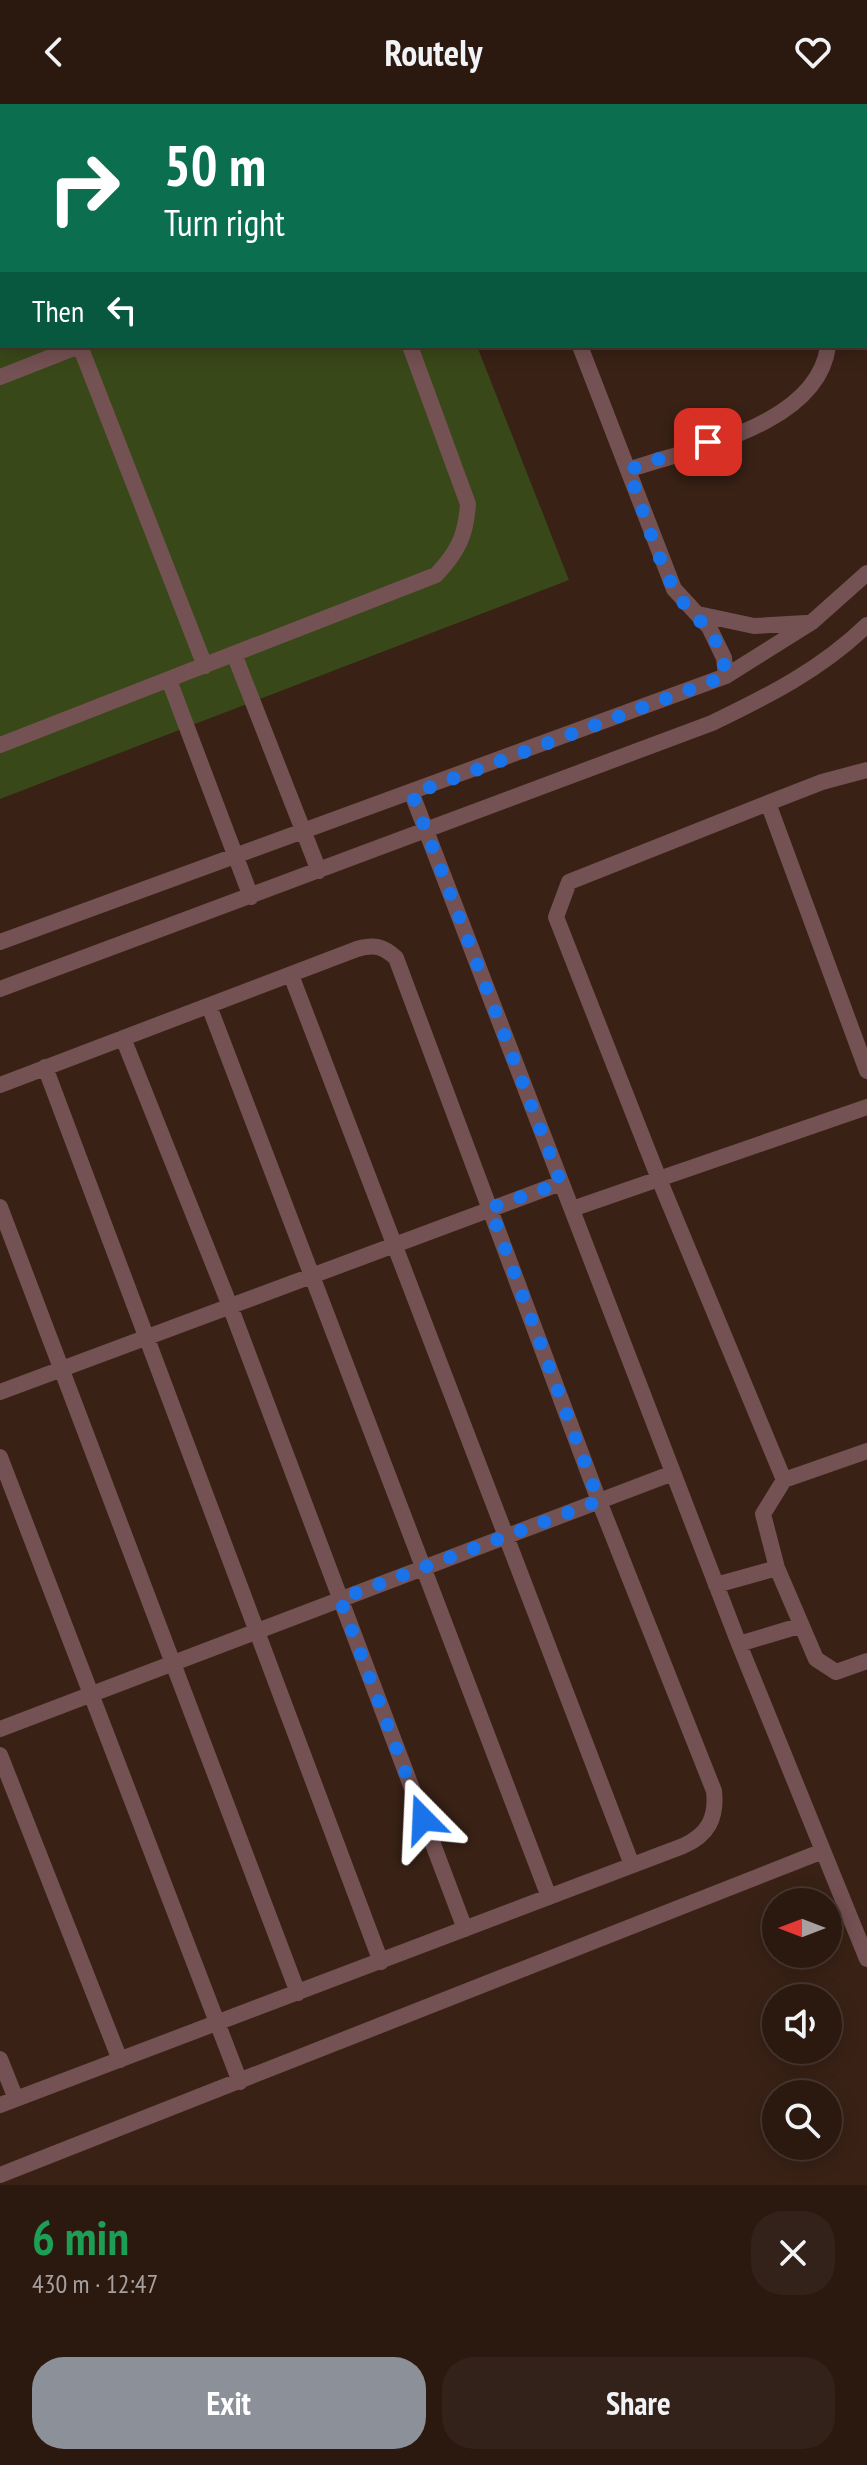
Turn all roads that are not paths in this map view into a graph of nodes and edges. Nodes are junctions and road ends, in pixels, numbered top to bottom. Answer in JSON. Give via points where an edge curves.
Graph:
{"nodes":[{"id":1,"x":75,"y":348,"type":"edge"},
{"id":2,"x":81,"y":348,"type":"edge"},
{"id":3,"x":411,"y":348,"type":"edge"},
{"id":4,"x":581,"y":348,"type":"edge"},
{"id":5,"x":827,"y":348,"type":"edge"},
{"id":6,"x":0,"y":377,"type":"edge"},
{"id":7,"x":628,"y":470,"type":"junction"},
{"id":8,"x":867,"y":573,"type":"edge"},
{"id":9,"x":697,"y":614,"type":"junction"},
{"id":10,"x":812,"y":622,"type":"junction"},
{"id":11,"x":867,"y":625,"type":"edge"},
{"id":12,"x":234,"y":654,"type":"junction"},
{"id":13,"x":205,"y":666,"type":"junction"},
{"id":14,"x":726,"y":676,"type":"junction"},
{"id":15,"x":169,"y":680,"type":"junction"},
{"id":16,"x":0,"y":745,"type":"edge"},
{"id":17,"x":867,"y":770,"type":"edge"},
{"id":18,"x":412,"y":794,"type":"junction"},
{"id":19,"x":768,"y":803,"type":"junction"},
{"id":20,"x":303,"y":831,"type":"junction"},
{"id":21,"x":426,"y":831,"type":"junction"},
{"id":22,"x":236,"y":856,"type":"junction"},
{"id":23,"x":319,"y":871,"type":"junction"},
{"id":24,"x":251,"y":897,"type":"junction"},
{"id":25,"x":0,"y":942,"type":"edge"},
{"id":26,"x":291,"y":975,"type":"junction"},
{"id":27,"x":0,"y":989,"type":"edge"},
{"id":28,"x":209,"y":1006,"type":"junction"},
{"id":29,"x":123,"y":1038,"type":"junction"},
{"id":30,"x":45,"y":1067,"type":"junction"},
{"id":31,"x":867,"y":1071,"type":"edge"},
{"id":32,"x":0,"y":1085,"type":"edge"},
{"id":33,"x":867,"y":1107,"type":"edge"},
{"id":34,"x":659,"y":1179,"type":"junction"},
{"id":35,"x":561,"y":1183,"type":"junction"},
{"id":36,"x":0,"y":1207,"type":"edge"},
{"id":37,"x":490,"y":1208,"type":"junction"},
{"id":38,"x":572,"y":1209,"type":"junction"},
{"id":39,"x":392,"y":1245,"type":"junction"},
{"id":40,"x":310,"y":1276,"type":"junction"},
{"id":41,"x":230,"y":1306,"type":"junction"},
{"id":42,"x":146,"y":1338,"type":"junction"},
{"id":43,"x":63,"y":1369,"type":"junction"},
{"id":44,"x":0,"y":1392,"type":"edge"},
{"id":45,"x":867,"y":1451,"type":"edge"},
{"id":46,"x":0,"y":1457,"type":"edge"},
{"id":47,"x":673,"y":1473,"type":"junction"},
{"id":48,"x":784,"y":1480,"type":"junction"},
{"id":49,"x":599,"y":1501,"type":"junction"},
{"id":50,"x":507,"y":1536,"type":"junction"},
{"id":51,"x":424,"y":1567,"type":"junction"},
{"id":52,"x":777,"y":1568,"type":"junction"},
{"id":53,"x":716,"y":1585,"type":"junction"},
{"id":54,"x":340,"y":1599,"type":"junction"},
{"id":55,"x":799,"y":1626,"type":"junction"},
{"id":56,"x":258,"y":1630,"type":"junction"},
{"id":57,"x":739,"y":1644,"type":"junction"},
{"id":58,"x":867,"y":1661,"type":"edge"},
{"id":59,"x":174,"y":1662,"type":"junction"},
{"id":60,"x":91,"y":1694,"type":"junction"},
{"id":61,"x":0,"y":1729,"type":"edge"},
{"id":62,"x":0,"y":1755,"type":"edge"},
{"id":63,"x":823,"y":1851,"type":"junction"},
{"id":64,"x":632,"y":1865,"type":"junction"},
{"id":65,"x":549,"y":1897,"type":"junction"},
{"id":66,"x":465,"y":1929,"type":"junction"},
{"id":67,"x":865,"y":1948,"type":"edge"},
{"id":68,"x":381,"y":1962,"type":"junction"},
{"id":69,"x":298,"y":1993,"type":"junction"},
{"id":70,"x":217,"y":2024,"type":"junction"},
{"id":71,"x":0,"y":2059,"type":"edge"},
{"id":72,"x":120,"y":2060,"type":"junction"},
{"id":73,"x":240,"y":2082,"type":"junction"},
{"id":74,"x":8,"y":2102,"type":"edge"},
{"id":75,"x":0,"y":2175,"type":"edge"}],
"edges":[{"from":1,"to":6,"type":"lane"},
{"from":2,"to":13,"type":"lane"},
{"from":3,"to":12,"type":"lane","via":[[468,504],[466,531],[455,556],[436,575],[413,587]]},
{"from":4,"to":7,"type":"lane"},
{"from":5,"to":7,"type":"lane","via":[[813,386],[790,409]]},
{"from":7,"to":9,"type":"lane","via":[[674,589]]},
{"from":8,"to":10,"type":"lane"},
{"from":9,"to":10,"type":"lane","via":[[754,626]]},
{"from":9,"to":14,"type":"lane","via":[[717,642]]},
{"from":10,"to":14,"type":"lane"},
{"from":11,"to":21,"type":"lane","via":[[783,689],[712,723]]},
{"from":12,"to":13,"type":"lane"},
{"from":12,"to":20,"type":"lane"},
{"from":13,"to":15,"type":"lane"},
{"from":14,"to":18,"type":"lane"},
{"from":15,"to":16,"type":"lane"},
{"from":15,"to":22,"type":"lane"},
{"from":17,"to":19,"type":"lane"},
{"from":18,"to":20,"type":"lane"},
{"from":18,"to":21,"type":"lane"},
{"from":19,"to":31,"type":"lane"},
{"from":19,"to":34,"type":"lane","via":[[569,882],[556,917]]},
{"from":20,"to":22,"type":"lane"},
{"from":20,"to":23,"type":"lane"},
{"from":21,"to":23,"type":"lane"},
{"from":21,"to":35,"type":"lane"},
{"from":22,"to":24,"type":"lane"},
{"from":22,"to":25,"type":"lane"},
{"from":23,"to":24,"type":"lane"},
{"from":24,"to":27,"type":"lane"},
{"from":26,"to":28,"type":"lane"},
{"from":26,"to":37,"type":"lane","via":[[371,944],[396,958]]},
{"from":26,"to":39,"type":"lane"},
{"from":28,"to":29,"type":"lane"},
{"from":28,"to":40,"type":"lane"},
{"from":29,"to":30,"type":"lane"},
{"from":29,"to":41,"type":"lane"},
{"from":30,"to":32,"type":"lane"},
{"from":30,"to":42,"type":"lane"},
{"from":33,"to":34,"type":"lane"},
{"from":34,"to":38,"type":"lane"},
{"from":34,"to":48,"type":"lane"},
{"from":35,"to":37,"type":"lane"},
{"from":35,"to":38,"type":"lane"},
{"from":36,"to":43,"type":"lane"},
{"from":37,"to":39,"type":"lane"},
{"from":37,"to":49,"type":"lane"},
{"from":38,"to":47,"type":"lane"},
{"from":39,"to":40,"type":"lane"},
{"from":39,"to":50,"type":"lane"},
{"from":40,"to":41,"type":"lane"},
{"from":40,"to":51,"type":"lane"},
{"from":41,"to":42,"type":"lane"},
{"from":41,"to":54,"type":"lane"},
{"from":42,"to":43,"type":"lane"},
{"from":42,"to":56,"type":"lane"},
{"from":43,"to":44,"type":"lane"},
{"from":43,"to":59,"type":"lane"},
{"from":45,"to":48,"type":"lane"},
{"from":46,"to":60,"type":"lane"},
{"from":47,"to":49,"type":"lane"},
{"from":47,"to":53,"type":"lane"},
{"from":48,"to":52,"type":"lane","via":[[763,1514]]},
{"from":49,"to":50,"type":"lane"},
{"from":49,"to":64,"type":"lane","via":[[716,1805],[713,1819],[696,1840]]},
{"from":50,"to":51,"type":"lane"},
{"from":50,"to":64,"type":"lane"},
{"from":51,"to":54,"type":"lane"},
{"from":51,"to":65,"type":"lane"},
{"from":52,"to":53,"type":"lane"},
{"from":52,"to":55,"type":"lane"},
{"from":53,"to":57,"type":"lane"},
{"from":54,"to":56,"type":"lane"},
{"from":54,"to":66,"type":"lane"},
{"from":55,"to":57,"type":"lane"},
{"from":55,"to":58,"type":"lane","via":[[816,1659],[836,1672]]},
{"from":56,"to":59,"type":"lane"},
{"from":56,"to":68,"type":"lane"},
{"from":57,"to":63,"type":"lane"},
{"from":59,"to":60,"type":"lane"},
{"from":59,"to":69,"type":"lane"},
{"from":60,"to":61,"type":"lane"},
{"from":60,"to":70,"type":"lane"},
{"from":62,"to":72,"type":"lane"},
{"from":63,"to":67,"type":"lane"},
{"from":63,"to":73,"type":"lane"},
{"from":64,"to":65,"type":"lane"},
{"from":65,"to":66,"type":"lane"},
{"from":66,"to":68,"type":"lane"},
{"from":68,"to":69,"type":"lane"},
{"from":69,"to":70,"type":"lane"},
{"from":70,"to":72,"type":"lane"},
{"from":70,"to":73,"type":"lane"},
{"from":71,"to":74,"type":"lane"},
{"from":72,"to":74,"type":"lane"},
{"from":73,"to":75,"type":"lane"}]}
